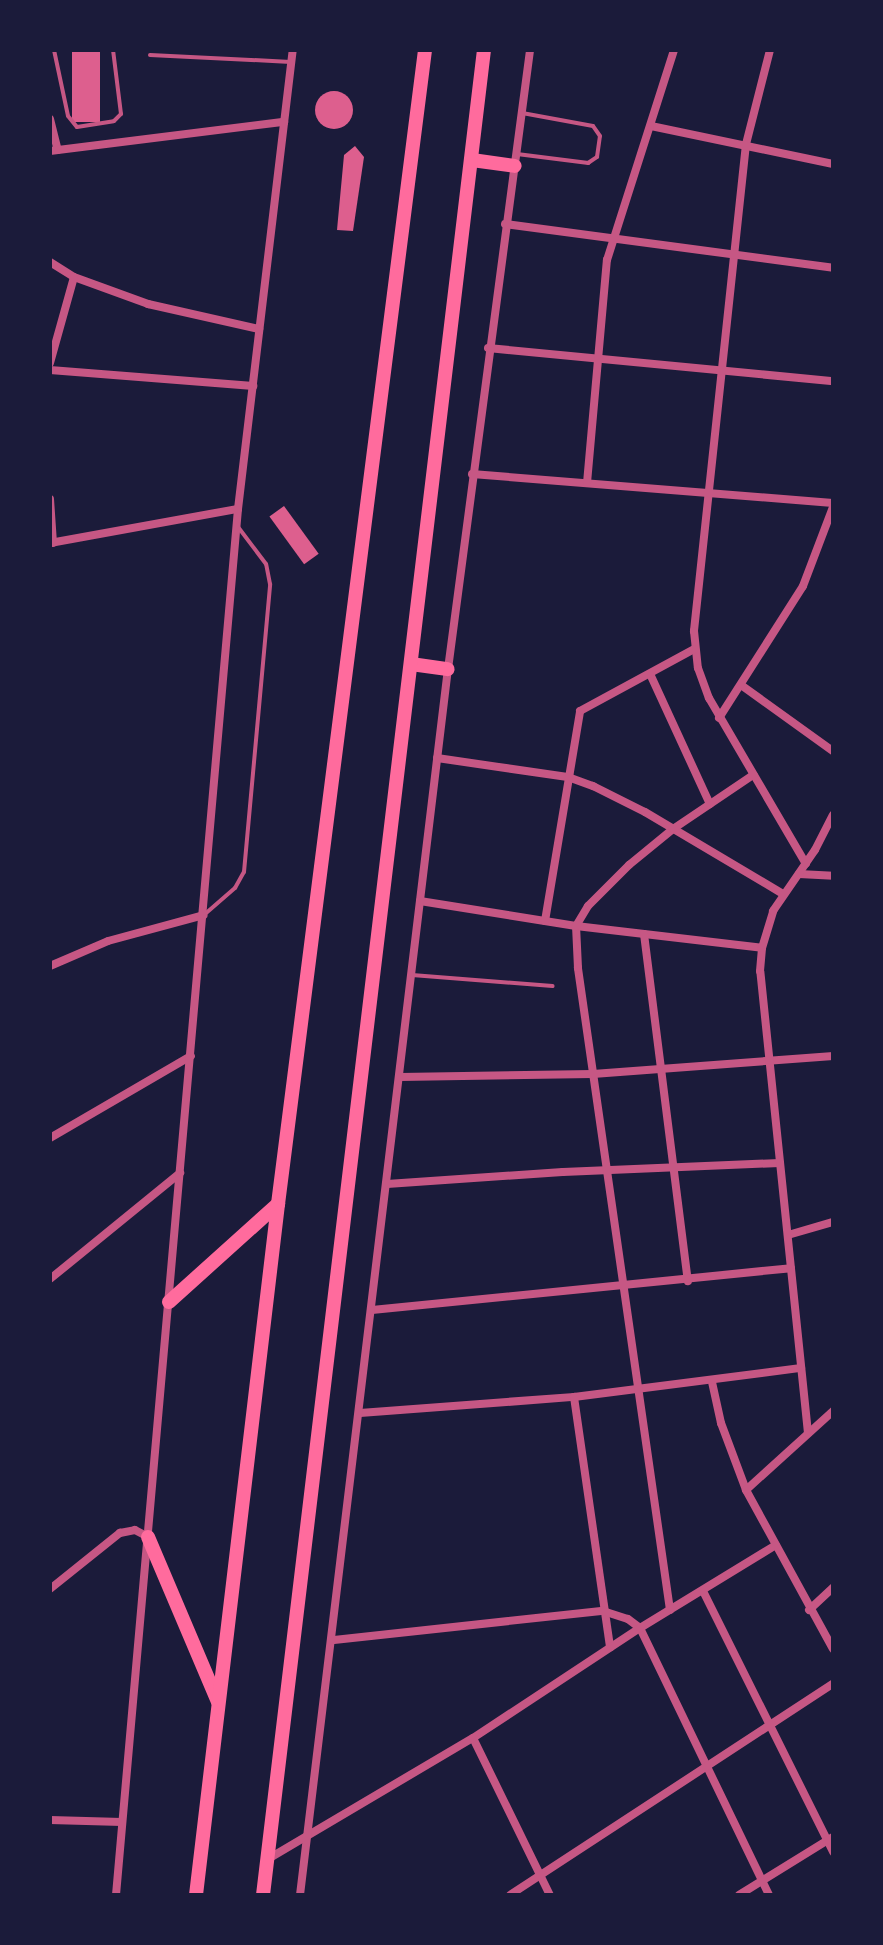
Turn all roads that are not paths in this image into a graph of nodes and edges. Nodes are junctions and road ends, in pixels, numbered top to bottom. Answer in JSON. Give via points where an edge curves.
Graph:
{"nodes":[{"id":1,"x":54,"y":50,"type":"edge"},
{"id":2,"x":113,"y":50,"type":"edge"},
{"id":3,"x":293,"y":50,"type":"edge"},
{"id":4,"x":425,"y":50,"type":"edge"},
{"id":5,"x":484,"y":50,"type":"edge"},
{"id":6,"x":530,"y":50,"type":"edge"},
{"id":7,"x":674,"y":50,"type":"edge"},
{"id":8,"x":770,"y":50,"type":"edge"},
{"id":9,"x":150,"y":55,"type":"dead end"},
{"id":10,"x":291,"y":62,"type":"junction"},
{"id":11,"x":522,"y":113,"type":"junction"},
{"id":12,"x":50,"y":119,"type":"edge"},
{"id":13,"x":284,"y":122,"type":"junction"},
{"id":14,"x":651,"y":126,"type":"junction"},
{"id":15,"x":746,"y":144,"type":"junction"},
{"id":16,"x":54,"y":151,"type":"edge"},
{"id":17,"x":472,"y":160,"type":"junction"},
{"id":18,"x":516,"y":160,"type":"junction"},
{"id":19,"x":833,"y":164,"type":"edge"},
{"id":20,"x":505,"y":224,"type":"junction"},
{"id":21,"x":614,"y":239,"type":"junction"},
{"id":22,"x":734,"y":255,"type":"junction"},
{"id":23,"x":50,"y":262,"type":"edge"},
{"id":24,"x":833,"y":268,"type":"edge"},
{"id":25,"x":74,"y":277,"type":"junction"},
{"id":26,"x":259,"y":329,"type":"junction"},
{"id":27,"x":488,"y":348,"type":"junction"},
{"id":28,"x":599,"y":359,"type":"junction"},
{"id":29,"x":50,"y":363,"type":"edge"},
{"id":30,"x":50,"y":370,"type":"edge"},
{"id":31,"x":722,"y":370,"type":"junction"},
{"id":32,"x":833,"y":381,"type":"edge"},
{"id":33,"x":253,"y":386,"type":"junction"},
{"id":34,"x":472,"y":474,"type":"junction"},
{"id":35,"x":587,"y":483,"type":"junction"},
{"id":36,"x":710,"y":493,"type":"junction"},
{"id":37,"x":50,"y":499,"type":"edge"},
{"id":38,"x":833,"y":505,"type":"edge"},
{"id":39,"x":238,"y":509,"type":"junction"},
{"id":40,"x":237,"y":525,"type":"junction"},
{"id":41,"x":52,"y":543,"type":"edge"},
{"id":42,"x":694,"y":649,"type":"junction"},
{"id":43,"x":411,"y":664,"type":"junction"},
{"id":44,"x":448,"y":669,"type":"junction"},
{"id":45,"x":651,"y":676,"type":"junction"},
{"id":46,"x":741,"y":685,"type":"junction"},
{"id":47,"x":719,"y":718,"type":"junction"},
{"id":48,"x":833,"y":751,"type":"edge"},
{"id":49,"x":437,"y":758,"type":"junction"},
{"id":50,"x":753,"y":775,"type":"junction"},
{"id":51,"x":568,"y":777,"type":"junction"},
{"id":52,"x":710,"y":804,"type":"junction"},
{"id":53,"x":833,"y":815,"type":"edge"},
{"id":54,"x":673,"y":829,"type":"junction"},
{"id":55,"x":806,"y":864,"type":"junction"},
{"id":56,"x":799,"y":874,"type":"junction"},
{"id":57,"x":833,"y":876,"type":"edge"},
{"id":58,"x":783,"y":894,"type":"junction"},
{"id":59,"x":420,"y":901,"type":"junction"},
{"id":60,"x":204,"y":915,"type":"junction"},
{"id":61,"x":545,"y":921,"type":"junction"},
{"id":62,"x":576,"y":926,"type":"junction"},
{"id":63,"x":644,"y":934,"type":"junction"},
{"id":64,"x":762,"y":948,"type":"junction"},
{"id":65,"x":50,"y":966,"type":"edge"},
{"id":66,"x":412,"y":974,"type":"junction"},
{"id":67,"x":553,"y":986,"type":"dead end"},
{"id":68,"x":191,"y":1056,"type":"junction"},
{"id":69,"x":833,"y":1056,"type":"edge"},
{"id":70,"x":770,"y":1062,"type":"junction"},
{"id":71,"x":661,"y":1069,"type":"junction"},
{"id":72,"x":593,"y":1074,"type":"junction"},
{"id":73,"x":400,"y":1077,"type":"junction"},
{"id":74,"x":50,"y":1138,"type":"edge"},
{"id":75,"x":780,"y":1163,"type":"junction"},
{"id":76,"x":674,"y":1167,"type":"junction"},
{"id":77,"x":609,"y":1170,"type":"junction"},
{"id":78,"x":180,"y":1173,"type":"junction"},
{"id":79,"x":387,"y":1184,"type":"junction"},
{"id":80,"x":278,"y":1204,"type":"junction"},
{"id":81,"x":833,"y":1222,"type":"edge"},
{"id":82,"x":788,"y":1235,"type":"junction"},
{"id":83,"x":791,"y":1268,"type":"junction"},
{"id":84,"x":50,"y":1279,"type":"edge"},
{"id":85,"x":688,"y":1281,"type":"junction"},
{"id":86,"x":623,"y":1287,"type":"junction"},
{"id":87,"x":169,"y":1302,"type":"junction"},
{"id":88,"x":372,"y":1310,"type":"junction"},
{"id":89,"x":801,"y":1368,"type":"junction"},
{"id":90,"x":712,"y":1382,"type":"junction"},
{"id":91,"x":638,"y":1390,"type":"junction"},
{"id":92,"x":574,"y":1397,"type":"junction"},
{"id":93,"x":833,"y":1411,"type":"edge"},
{"id":94,"x":360,"y":1413,"type":"junction"},
{"id":95,"x":808,"y":1433,"type":"junction"},
{"id":96,"x":746,"y":1490,"type":"junction"},
{"id":97,"x":148,"y":1537,"type":"junction"},
{"id":98,"x":776,"y":1545,"type":"junction"},
{"id":99,"x":833,"y":1588,"type":"edge"},
{"id":100,"x":50,"y":1589,"type":"edge"},
{"id":101,"x":703,"y":1591,"type":"junction"},
{"id":102,"x":670,"y":1610,"type":"junction"},
{"id":103,"x":809,"y":1610,"type":"junction"},
{"id":104,"x":603,"y":1611,"type":"junction"},
{"id":105,"x":640,"y":1628,"type":"junction"},
{"id":106,"x":334,"y":1640,"type":"junction"},
{"id":107,"x":610,"y":1647,"type":"junction"},
{"id":108,"x":833,"y":1649,"type":"edge"},
{"id":109,"x":833,"y":1684,"type":"edge"},
{"id":110,"x":219,"y":1706,"type":"junction"},
{"id":111,"x":771,"y":1725,"type":"junction"},
{"id":112,"x":473,"y":1738,"type":"junction"},
{"id":113,"x":707,"y":1766,"type":"junction"},
{"id":114,"x":50,"y":1820,"type":"edge"},
{"id":115,"x":122,"y":1822,"type":"junction"},
{"id":116,"x":309,"y":1832,"type":"junction"},
{"id":117,"x":830,"y":1839,"type":"edge"},
{"id":118,"x":833,"y":1852,"type":"edge"},
{"id":119,"x":268,"y":1859,"type":"junction"},
{"id":120,"x":540,"y":1875,"type":"junction"},
{"id":121,"x":762,"y":1881,"type":"junction"},
{"id":122,"x":116,"y":1895,"type":"edge"},
{"id":123,"x":196,"y":1895,"type":"edge"},
{"id":124,"x":263,"y":1895,"type":"edge"},
{"id":125,"x":300,"y":1895,"type":"edge"},
{"id":126,"x":510,"y":1895,"type":"edge"},
{"id":127,"x":550,"y":1895,"type":"edge"},
{"id":128,"x":739,"y":1895,"type":"edge"},
{"id":129,"x":769,"y":1895,"type":"edge"}],
"edges":[{"from":1,"to":2,"type":"lane","via":[[68,116],[77,127],[114,121],[121,114]]},
{"from":3,"to":10,"type":"street"},
{"from":4,"to":80,"type":"main road"},
{"from":5,"to":17,"type":"main road"},
{"from":6,"to":11,"type":"street"},
{"from":7,"to":14,"type":"street"},
{"from":8,"to":15,"type":"street"},
{"from":9,"to":10,"type":"lane"},
{"from":10,"to":13,"type":"street"},
{"from":11,"to":18,"type":"street"},
{"from":11,"to":18,"type":"lane","via":[[593,126],[600,136],[597,157],[588,163]]},
{"from":12,"to":16,"type":"street"},
{"from":13,"to":16,"type":"street"},
{"from":13,"to":26,"type":"street"},
{"from":14,"to":15,"type":"street"},
{"from":14,"to":21,"type":"street"},
{"from":15,"to":19,"type":"street"},
{"from":15,"to":22,"type":"street"},
{"from":17,"to":18,"type":"main road"},
{"from":17,"to":43,"type":"main road"},
{"from":18,"to":20,"type":"street"},
{"from":20,"to":21,"type":"street"},
{"from":20,"to":27,"type":"street"},
{"from":21,"to":22,"type":"street"},
{"from":21,"to":28,"type":"street","via":[[607,260]]},
{"from":22,"to":24,"type":"street"},
{"from":22,"to":31,"type":"street"},
{"from":23,"to":25,"type":"street"},
{"from":25,"to":26,"type":"street","via":[[161,307]]},
{"from":25,"to":29,"type":"street"},
{"from":26,"to":33,"type":"street"},
{"from":27,"to":28,"type":"street"},
{"from":27,"to":34,"type":"street"},
{"from":28,"to":31,"type":"street"},
{"from":28,"to":35,"type":"street"},
{"from":30,"to":33,"type":"street"},
{"from":31,"to":32,"type":"street"},
{"from":31,"to":36,"type":"street"},
{"from":33,"to":39,"type":"street"},
{"from":34,"to":35,"type":"street"},
{"from":34,"to":44,"type":"street"},
{"from":35,"to":36,"type":"street"},
{"from":36,"to":38,"type":"street"},
{"from":36,"to":42,"type":"street"},
{"from":37,"to":41,"type":"street"},
{"from":38,"to":46,"type":"street","via":[[803,586]]},
{"from":39,"to":40,"type":"street"},
{"from":39,"to":41,"type":"street"},
{"from":40,"to":60,"type":"street"},
{"from":40,"to":60,"type":"lane","via":[[266,564],[269,599],[244,872],[235,888]]},
{"from":42,"to":45,"type":"street"},
{"from":42,"to":47,"type":"street"},
{"from":43,"to":44,"type":"main road"},
{"from":43,"to":119,"type":"main road"},
{"from":44,"to":49,"type":"street"},
{"from":45,"to":51,"type":"street","via":[[580,711]]},
{"from":45,"to":52,"type":"street"},
{"from":46,"to":47,"type":"street"},
{"from":46,"to":48,"type":"street"},
{"from":47,"to":50,"type":"street"},
{"from":49,"to":51,"type":"street"},
{"from":49,"to":59,"type":"street"},
{"from":50,"to":52,"type":"street"},
{"from":50,"to":55,"type":"street"},
{"from":51,"to":54,"type":"street","via":[[618,797]]},
{"from":51,"to":61,"type":"street"},
{"from":52,"to":54,"type":"street"},
{"from":53,"to":55,"type":"street"},
{"from":54,"to":58,"type":"street"},
{"from":54,"to":62,"type":"street","via":[[607,886]]},
{"from":55,"to":56,"type":"street"},
{"from":56,"to":57,"type":"street"},
{"from":56,"to":58,"type":"street"},
{"from":58,"to":64,"type":"street"},
{"from":59,"to":61,"type":"street"},
{"from":59,"to":66,"type":"street"},
{"from":60,"to":65,"type":"street","via":[[108,941]]},
{"from":60,"to":68,"type":"street"},
{"from":61,"to":62,"type":"street"},
{"from":62,"to":63,"type":"street"},
{"from":62,"to":72,"type":"street"},
{"from":63,"to":64,"type":"street"},
{"from":63,"to":71,"type":"street"},
{"from":64,"to":70,"type":"street"},
{"from":66,"to":67,"type":"lane"},
{"from":66,"to":73,"type":"street"},
{"from":68,"to":74,"type":"street"},
{"from":68,"to":78,"type":"street"},
{"from":69,"to":70,"type":"street"},
{"from":70,"to":71,"type":"street"},
{"from":70,"to":75,"type":"street"},
{"from":71,"to":72,"type":"street"},
{"from":71,"to":76,"type":"street"},
{"from":72,"to":73,"type":"street"},
{"from":72,"to":77,"type":"street"},
{"from":73,"to":79,"type":"street"},
{"from":75,"to":76,"type":"street"},
{"from":75,"to":82,"type":"street"},
{"from":76,"to":77,"type":"street"},
{"from":76,"to":85,"type":"street"},
{"from":77,"to":79,"type":"street"},
{"from":77,"to":86,"type":"street"},
{"from":78,"to":84,"type":"street"},
{"from":78,"to":87,"type":"street"},
{"from":79,"to":88,"type":"street"},
{"from":80,"to":87,"type":"main road"},
{"from":80,"to":110,"type":"main road"},
{"from":81,"to":82,"type":"street"},
{"from":82,"to":83,"type":"street"},
{"from":83,"to":85,"type":"street"},
{"from":83,"to":89,"type":"street"},
{"from":85,"to":86,"type":"street"},
{"from":86,"to":88,"type":"street"},
{"from":86,"to":91,"type":"street"},
{"from":87,"to":97,"type":"street"},
{"from":88,"to":94,"type":"street"},
{"from":89,"to":90,"type":"street"},
{"from":89,"to":95,"type":"street"},
{"from":90,"to":91,"type":"street"},
{"from":90,"to":96,"type":"street"},
{"from":91,"to":92,"type":"street"},
{"from":91,"to":102,"type":"street"},
{"from":92,"to":94,"type":"street"},
{"from":92,"to":104,"type":"street"},
{"from":93,"to":95,"type":"street"},
{"from":94,"to":106,"type":"street"},
{"from":95,"to":96,"type":"street"},
{"from":96,"to":98,"type":"street"},
{"from":97,"to":100,"type":"street","via":[[135,1530],[120,1533]]},
{"from":97,"to":110,"type":"main road"},
{"from":97,"to":115,"type":"street"},
{"from":98,"to":101,"type":"street"},
{"from":98,"to":103,"type":"street"},
{"from":99,"to":103,"type":"street"},
{"from":101,"to":102,"type":"street"},
{"from":101,"to":111,"type":"street"},
{"from":102,"to":105,"type":"street"},
{"from":103,"to":108,"type":"street"},
{"from":104,"to":105,"type":"street"},
{"from":104,"to":106,"type":"street"},
{"from":104,"to":107,"type":"street"},
{"from":105,"to":107,"type":"street"},
{"from":105,"to":113,"type":"street"},
{"from":106,"to":116,"type":"street"},
{"from":107,"to":112,"type":"street"},
{"from":109,"to":111,"type":"street"},
{"from":110,"to":123,"type":"main road"},
{"from":111,"to":113,"type":"street"},
{"from":111,"to":117,"type":"street"},
{"from":112,"to":116,"type":"street"},
{"from":112,"to":120,"type":"street"},
{"from":113,"to":120,"type":"street"},
{"from":113,"to":121,"type":"street"},
{"from":114,"to":115,"type":"street"},
{"from":115,"to":122,"type":"street"},
{"from":116,"to":119,"type":"street"},
{"from":116,"to":125,"type":"street"},
{"from":117,"to":118,"type":"street"},
{"from":117,"to":121,"type":"street"},
{"from":119,"to":124,"type":"main road"},
{"from":120,"to":126,"type":"street"},
{"from":120,"to":127,"type":"street"},
{"from":121,"to":128,"type":"street"},
{"from":121,"to":129,"type":"street"}]}
